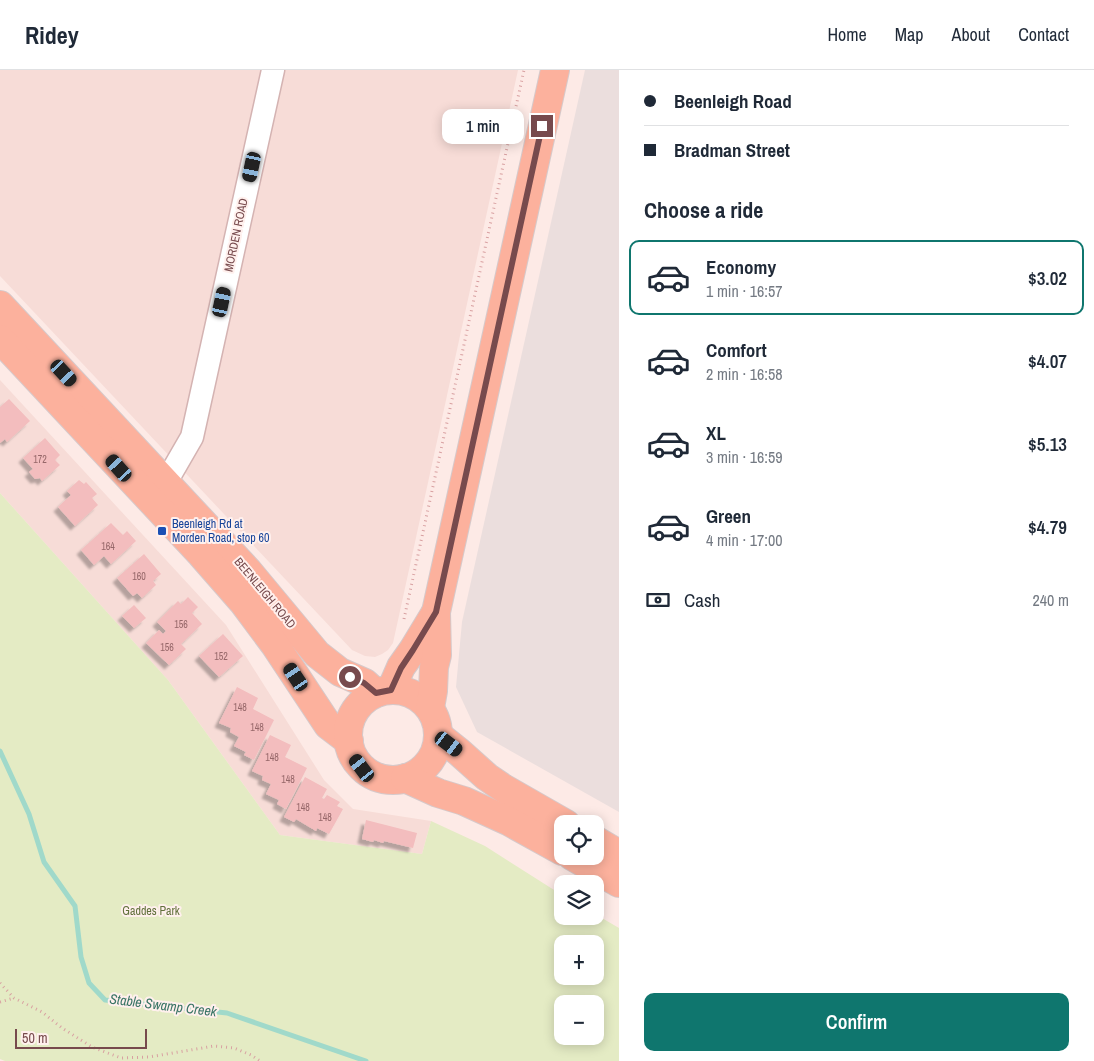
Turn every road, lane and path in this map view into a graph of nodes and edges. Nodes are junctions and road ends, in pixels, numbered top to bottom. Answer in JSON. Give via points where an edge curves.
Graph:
{"nodes":[{"id":1,"x":273,"y":70,"type":"edge"},
{"id":2,"x":524,"y":70,"type":"edge"},
{"id":3,"x":555,"y":70,"type":"edge"},
{"id":4,"x":0,"y":305,"type":"edge"},
{"id":5,"x":0,"y":339,"type":"edge"},
{"id":6,"x":166,"y":482,"type":"junction"},
{"id":7,"x":436,"y":612,"type":"junction"},
{"id":8,"x":404,"y":621,"type":"dead end"},
{"id":9,"x":384,"y":692,"type":"junction"},
{"id":10,"x":430,"y":708,"type":"junction"},
{"id":11,"x":439,"y":736,"type":"junction"},
{"id":12,"x":349,"y":741,"type":"junction"},
{"id":13,"x":405,"y":778,"type":"junction"},
{"id":14,"x":554,"y":817,"type":"edge"},
{"id":15,"x":604,"y":845,"type":"edge"},
{"id":16,"x":554,"y":847,"type":"edge"},
{"id":17,"x":619,"y":854,"type":"edge"},
{"id":18,"x":587,"y":865,"type":"edge"},
{"id":19,"x":619,"y":884,"type":"edge"},
{"id":20,"x":0,"y":983,"type":"edge"},
{"id":21,"x":14,"y":998,"type":"junction"},
{"id":22,"x":0,"y":1002,"type":"edge"},
{"id":23,"x":260,"y":1061,"type":"edge"}],
"edges":[{"from":1,"to":6,"type":"street","name":"MORDEN ROAD","via":[[192,437]]},
{"from":2,"to":8,"type":"path"},
{"from":3,"to":7,"type":"main road"},
{"from":4,"to":6,"type":"main road","name":"BEENLEIGH ROAD"},
{"from":5,"to":12,"type":"main road","name":"BEENLEIGH ROAD","via":[[243,602],[328,725]]},
{"from":6,"to":9,"type":"main road","name":"BEENLEIGH ROAD","via":[[248,571],[317,654],[340,672]]},
{"from":7,"to":9,"type":"main road"},
{"from":7,"to":10,"type":"main road","via":[[437,655]]},
{"from":9,"to":10,"type":"main road","via":[[406,692],[420,698]]},
{"from":9,"to":12,"type":"main road","via":[[364,701],[354,712],[349,726]]},
{"from":10,"to":11,"type":"main road","via":[[437,721]]},
{"from":11,"to":13,"type":"main road","via":[[429,762]]},
{"from":11,"to":14,"type":"main road","via":[[487,777]]},
{"from":12,"to":13,"type":"main road","via":[[362,768],[390,780]]},
{"from":13,"to":16,"type":"main road","via":[[508,821]]},
{"from":15,"to":17,"type":"main road"},
{"from":18,"to":19,"type":"main road"},
{"from":20,"to":21,"type":"path"},
{"from":21,"to":22,"type":"path"},
{"from":21,"to":23,"type":"path","via":[[42,1012],[92,1047],[121,1058],[214,1046],[234,1048]]}]}
